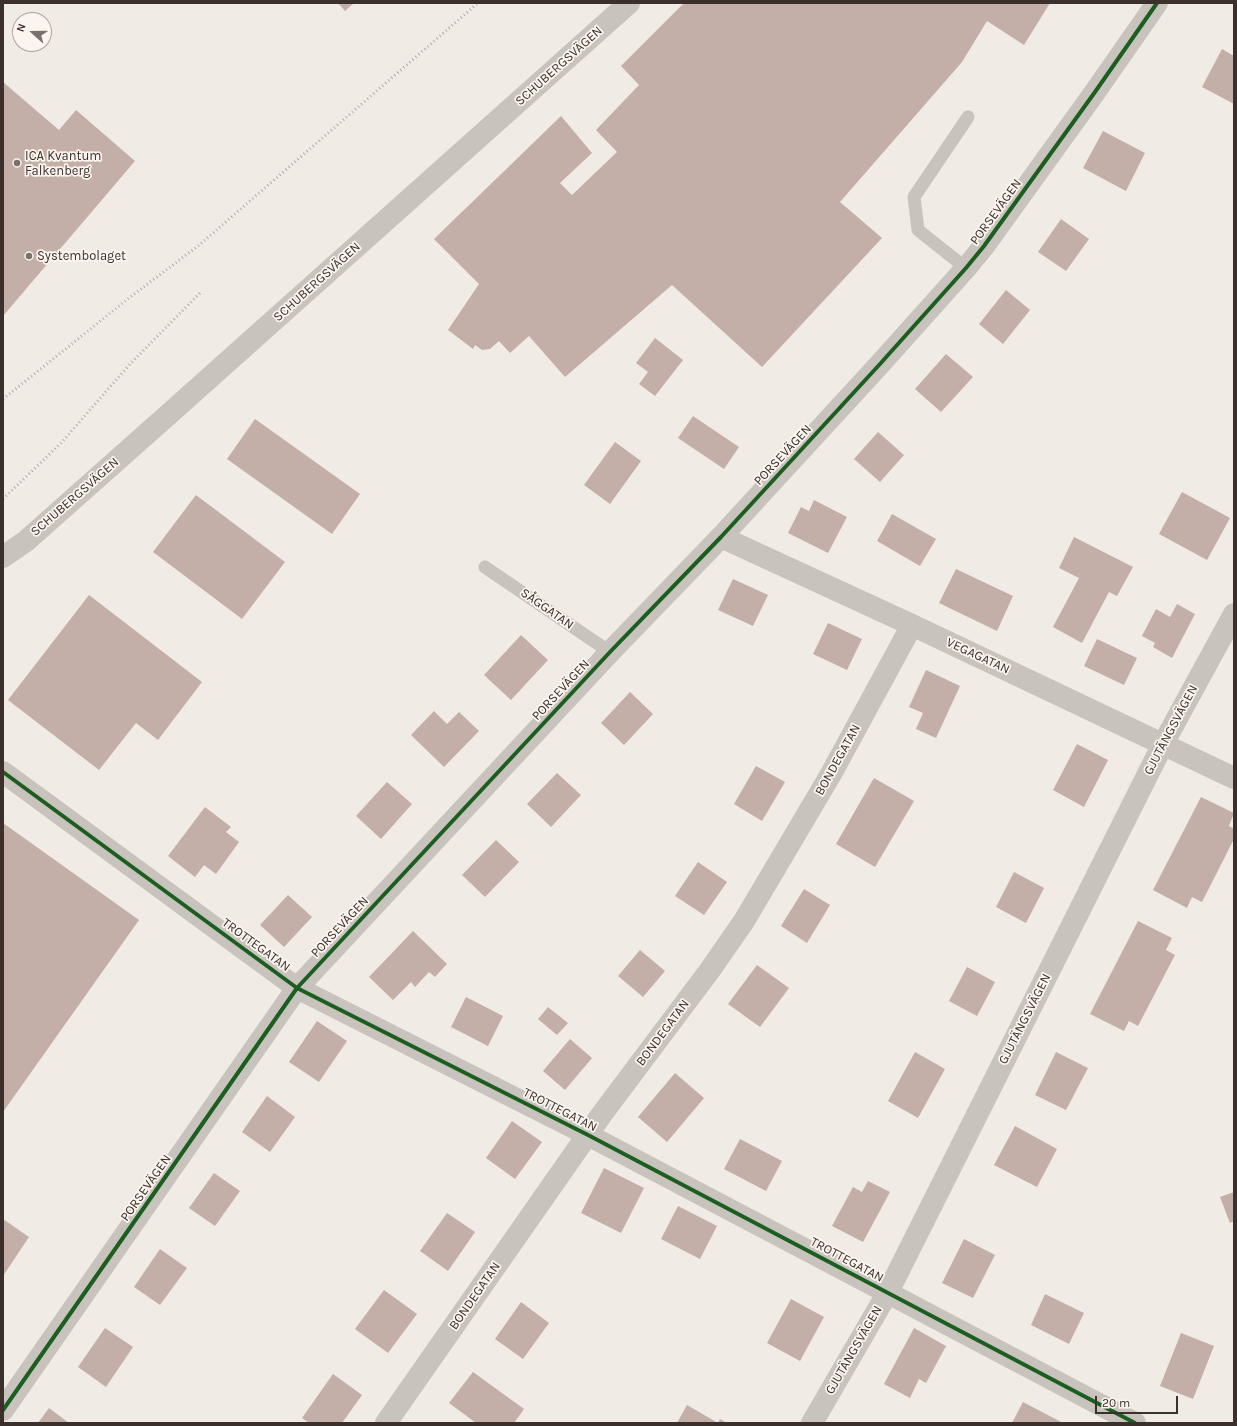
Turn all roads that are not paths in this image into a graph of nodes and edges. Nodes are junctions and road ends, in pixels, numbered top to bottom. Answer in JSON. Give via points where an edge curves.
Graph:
{"nodes":[{"id":1,"x":629,"y":3,"type":"edge"},
{"id":2,"x":1157,"y":3,"type":"edge"},
{"id":3,"x":968,"y":117,"type":"dead end"},
{"id":4,"x":966,"y":268,"type":"junction"},
{"id":5,"x":721,"y":537,"type":"junction"},
{"id":6,"x":3,"y":557,"type":"edge"},
{"id":7,"x":485,"y":567,"type":"dead end"},
{"id":8,"x":1234,"y":614,"type":"edge"},
{"id":9,"x":912,"y":625,"type":"junction"},
{"id":10,"x":610,"y":652,"type":"junction"},
{"id":11,"x":1163,"y":744,"type":"junction"},
{"id":12,"x":3,"y":772,"type":"edge"},
{"id":13,"x":1234,"y":778,"type":"edge"},
{"id":14,"x":298,"y":988,"type":"junction"},
{"id":15,"x":588,"y":1135,"type":"junction"},
{"id":16,"x":888,"y":1292,"type":"junction"},
{"id":17,"x":3,"y":1410,"type":"edge"},
{"id":18,"x":386,"y":1423,"type":"edge"},
{"id":19,"x":812,"y":1423,"type":"edge"},
{"id":20,"x":1135,"y":1423,"type":"edge"}],
"edges":[{"from":1,"to":6,"type":"street","name":"SCHUBERGSVÄGEN","via":[[26,541]]},
{"from":2,"to":4,"type":"street","name":"PORSEVÄGEN","via":[[1086,105]]},
{"from":3,"to":4,"type":"lane","via":[[914,197],[918,230]]},
{"from":4,"to":5,"type":"street","name":"PORSEVÄGEN"},
{"from":5,"to":9,"type":"street","name":"VEGAGATAN"},
{"from":5,"to":10,"type":"street","name":"PORSEVÄGEN"},
{"from":7,"to":10,"type":"lane","name":"SÅGGATAN"},
{"from":8,"to":11,"type":"street","name":"GJUTÄNGSVÄGEN"},
{"from":9,"to":11,"type":"street","name":"VEGAGATAN"},
{"from":9,"to":15,"type":"street","name":"BONDEGATAN","via":[[831,774],[744,920]]},
{"from":10,"to":14,"type":"street","name":"PORSEVÄGEN"},
{"from":11,"to":13,"type":"street","name":"VEGAGATAN"},
{"from":11,"to":16,"type":"street","name":"GJUTÄNGSVÄGEN"},
{"from":12,"to":14,"type":"street","name":"TROTTEGATAN"},
{"from":14,"to":15,"type":"street","name":"TROTTEGATAN"},
{"from":14,"to":17,"type":"street","name":"PORSEVÄGEN"},
{"from":15,"to":16,"type":"street","name":"TROTTEGATAN"},
{"from":15,"to":18,"type":"street","name":"BONDEGATAN"},
{"from":16,"to":19,"type":"street","name":"GJUTÄNGSVÄGEN"},
{"from":16,"to":20,"type":"street","name":"TROTTEGATAN","via":[[1025,1367]]}]}
